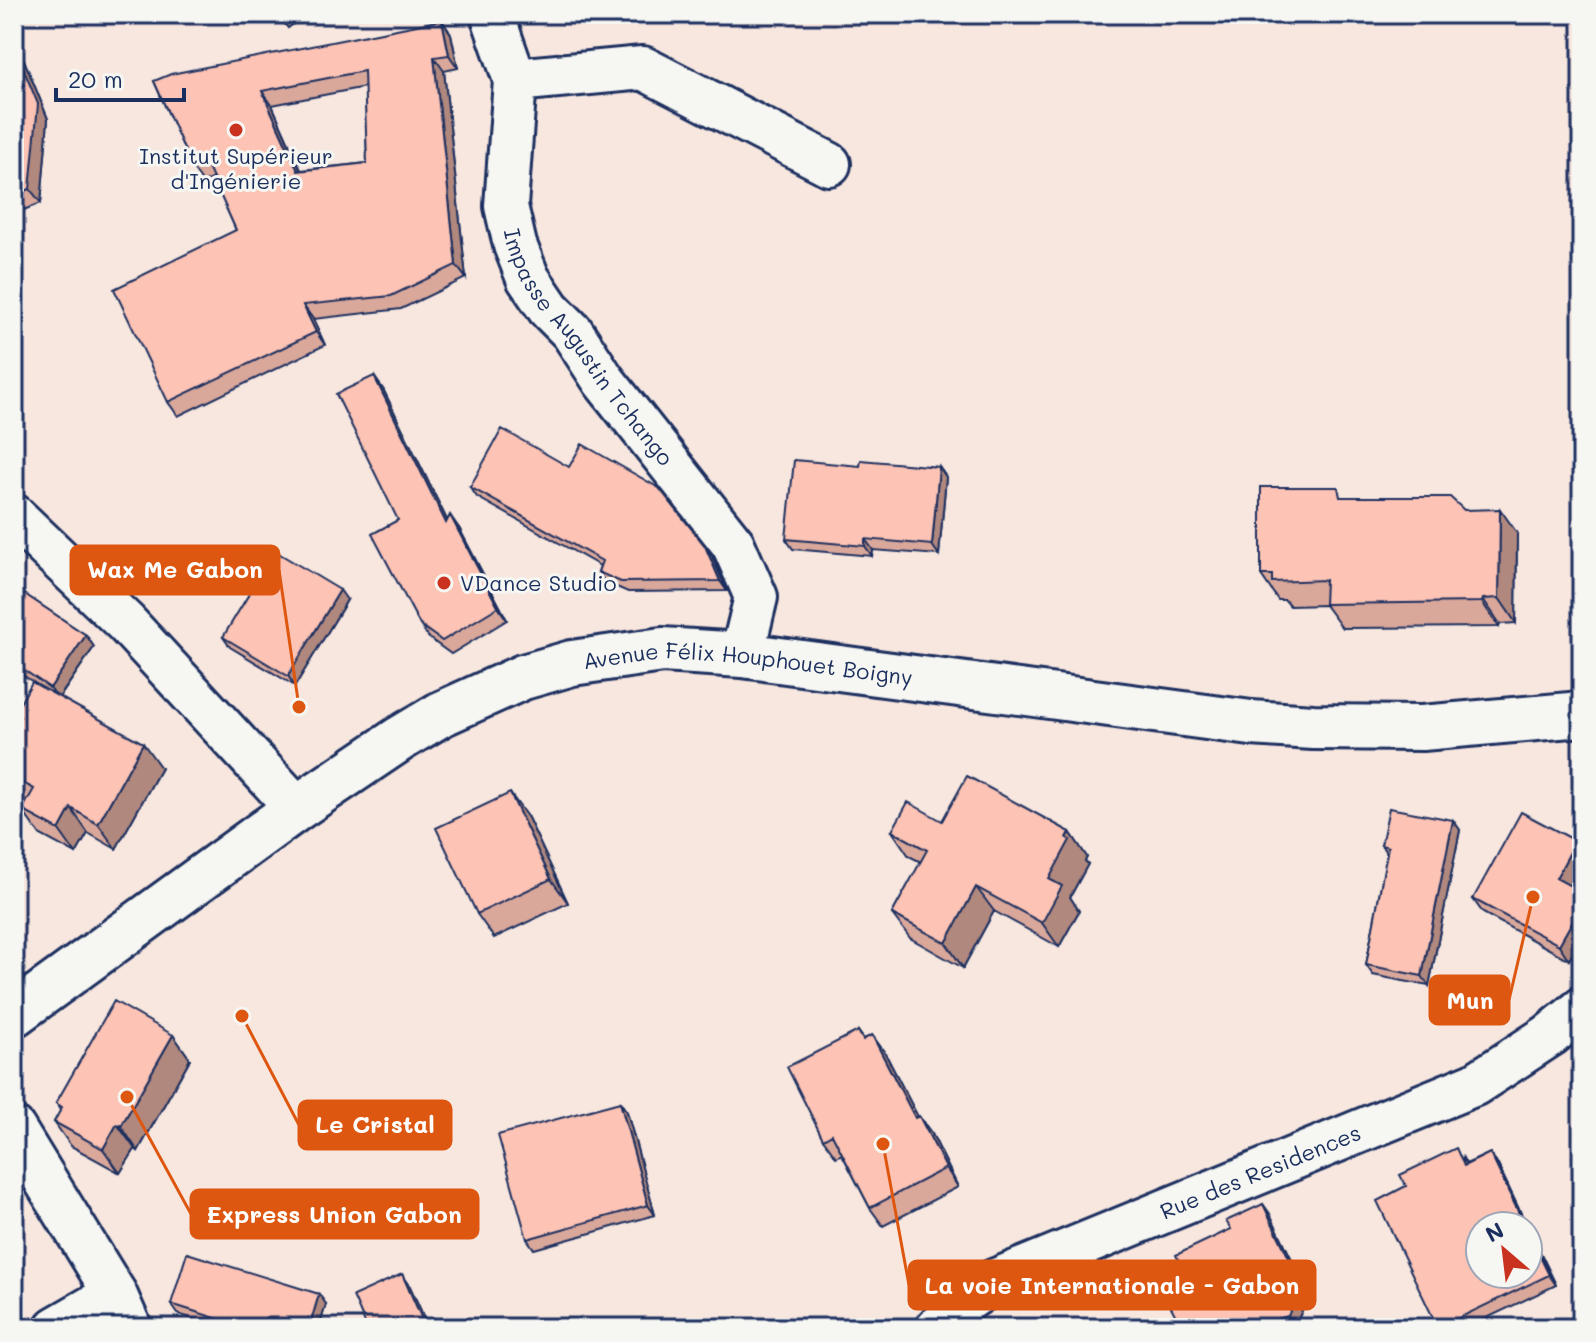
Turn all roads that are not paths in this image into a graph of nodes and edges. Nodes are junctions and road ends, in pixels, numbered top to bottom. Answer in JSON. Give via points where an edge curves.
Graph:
{"nodes":[{"id":1,"x":492,"y":14,"type":"edge"},
{"id":2,"x":515,"y":80,"type":"junction"},
{"id":3,"x":829,"y":164,"type":"dead end"},
{"id":4,"x":14,"y":516,"type":"edge"},
{"id":5,"x":742,"y":655,"type":"junction"},
{"id":6,"x":1582,"y":714,"type":"edge"},
{"id":7,"x":297,"y":808,"type":"junction"},
{"id":8,"x":1582,"y":1009,"type":"edge"},
{"id":9,"x":14,"y":1014,"type":"edge"},
{"id":10,"x":14,"y":1129,"type":"edge"},
{"id":11,"x":123,"y":1311,"type":"edge"},
{"id":12,"x":56,"y":1328,"type":"edge"},
{"id":13,"x":937,"y":1328,"type":"edge"}],
"edges":[{"from":1,"to":2,"type":"street","name":"Impasse Augustin Tchango"},
{"from":2,"to":3,"type":"street","via":[[643,68]]},
{"from":2,"to":5,"type":"street","name":"Impasse Augustin Tchango","via":[[506,206],[528,278],[733,544],[756,597]]},
{"from":4,"to":7,"type":"street","via":[[126,623]]},
{"from":5,"to":6,"type":"main road","name":"Avenue Félix Houphouet Boigny","via":[[1251,723],[1422,728]]},
{"from":5,"to":7,"type":"main road","name":"Avenue Félix Houphouet Boigny","via":[[662,650],[572,663],[523,677],[441,714]]},
{"from":7,"to":9,"type":"main road","name":"Avenue Félix Houphouet Boigny"},
{"from":8,"to":13,"type":"street","name":"Rue des Residences","via":[[1475,1084],[994,1281]]},
{"from":10,"to":11,"type":"street"},
{"from":11,"to":12,"type":"street"}]}
